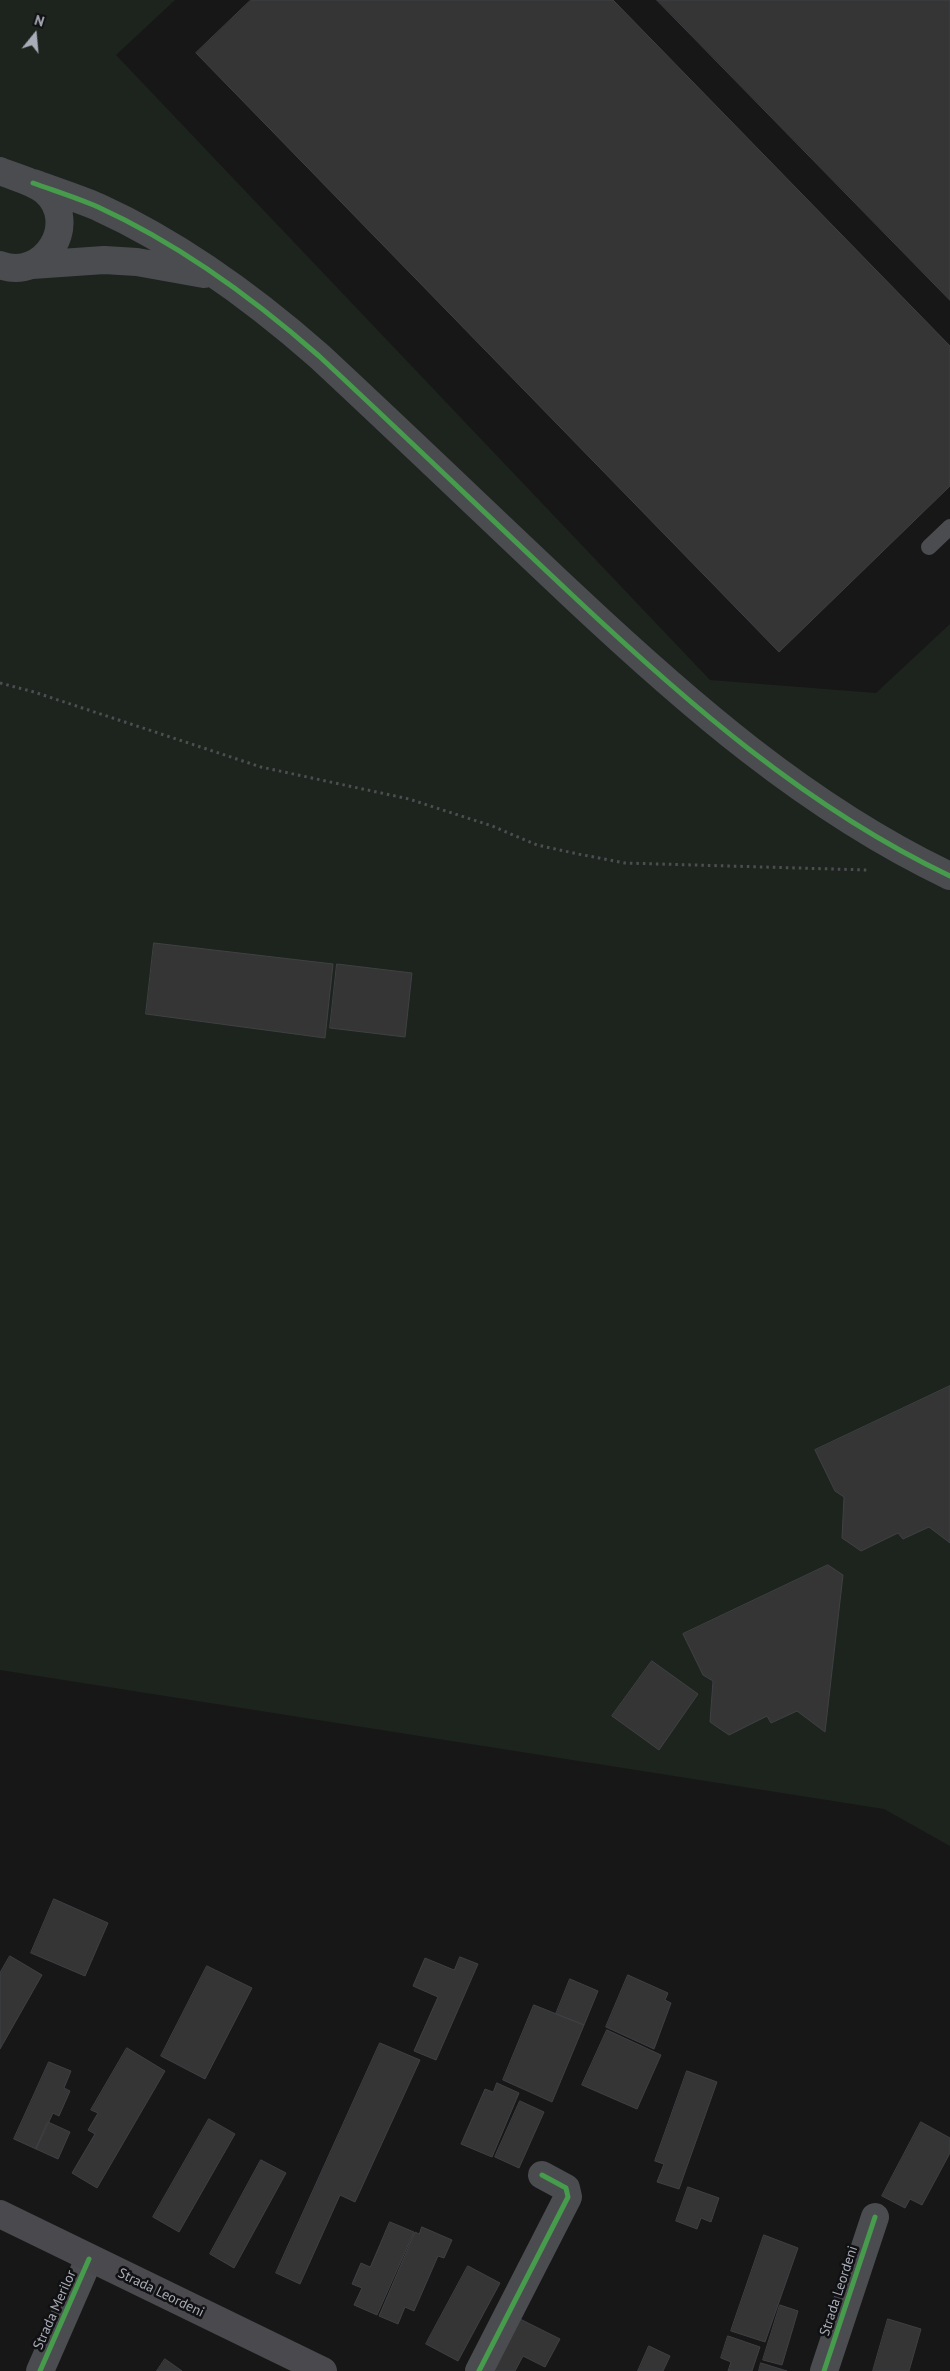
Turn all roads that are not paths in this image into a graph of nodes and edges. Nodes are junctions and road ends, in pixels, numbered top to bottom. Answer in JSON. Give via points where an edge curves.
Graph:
{"nodes":[{"id":1,"x":13,"y":179,"type":"edge"},
{"id":2,"x":18,"y":266,"type":"edge"},
{"id":3,"x":218,"y":277,"type":"junction"},
{"id":4,"x":0,"y":288,"type":"edge"},
{"id":5,"x":950,"y":527,"type":"edge"},
{"id":6,"x":929,"y":547,"type":"dead end"},
{"id":7,"x":950,"y":876,"type":"edge"},
{"id":8,"x":542,"y":2175,"type":"dead end"},
{"id":9,"x":0,"y":2214,"type":"edge"},
{"id":10,"x":875,"y":2217,"type":"dead end"},
{"id":11,"x":89,"y":2259,"type":"junction"},
{"id":12,"x":40,"y":2371,"type":"edge"},
{"id":13,"x":324,"y":2371,"type":"edge"},
{"id":14,"x":479,"y":2371,"type":"edge"},
{"id":15,"x":824,"y":2371,"type":"edge"}],
"edges":[{"from":1,"to":2,"type":"street","via":[[46,191],[60,217],[60,232],[50,252]]},
{"from":1,"to":3,"type":"street","via":[[96,207],[132,224]]},
{"from":2,"to":3,"type":"street","via":[[121,261]]},
{"from":2,"to":4,"type":"street"},
{"from":3,"to":7,"type":"street","via":[[320,356],[690,702],[757,756],[847,819]]},
{"from":5,"to":6,"type":"lane"},
{"from":8,"to":14,"type":"street","via":[[566,2188],[568,2197]]},
{"from":9,"to":11,"type":"main road","name":"Strada Leordeni"},
{"from":10,"to":15,"type":"street","name":"Strada Leordeni"},
{"from":11,"to":12,"type":"street","name":"Strada Merilor"},
{"from":11,"to":13,"type":"main road","name":"Strada Leordeni"}]}
